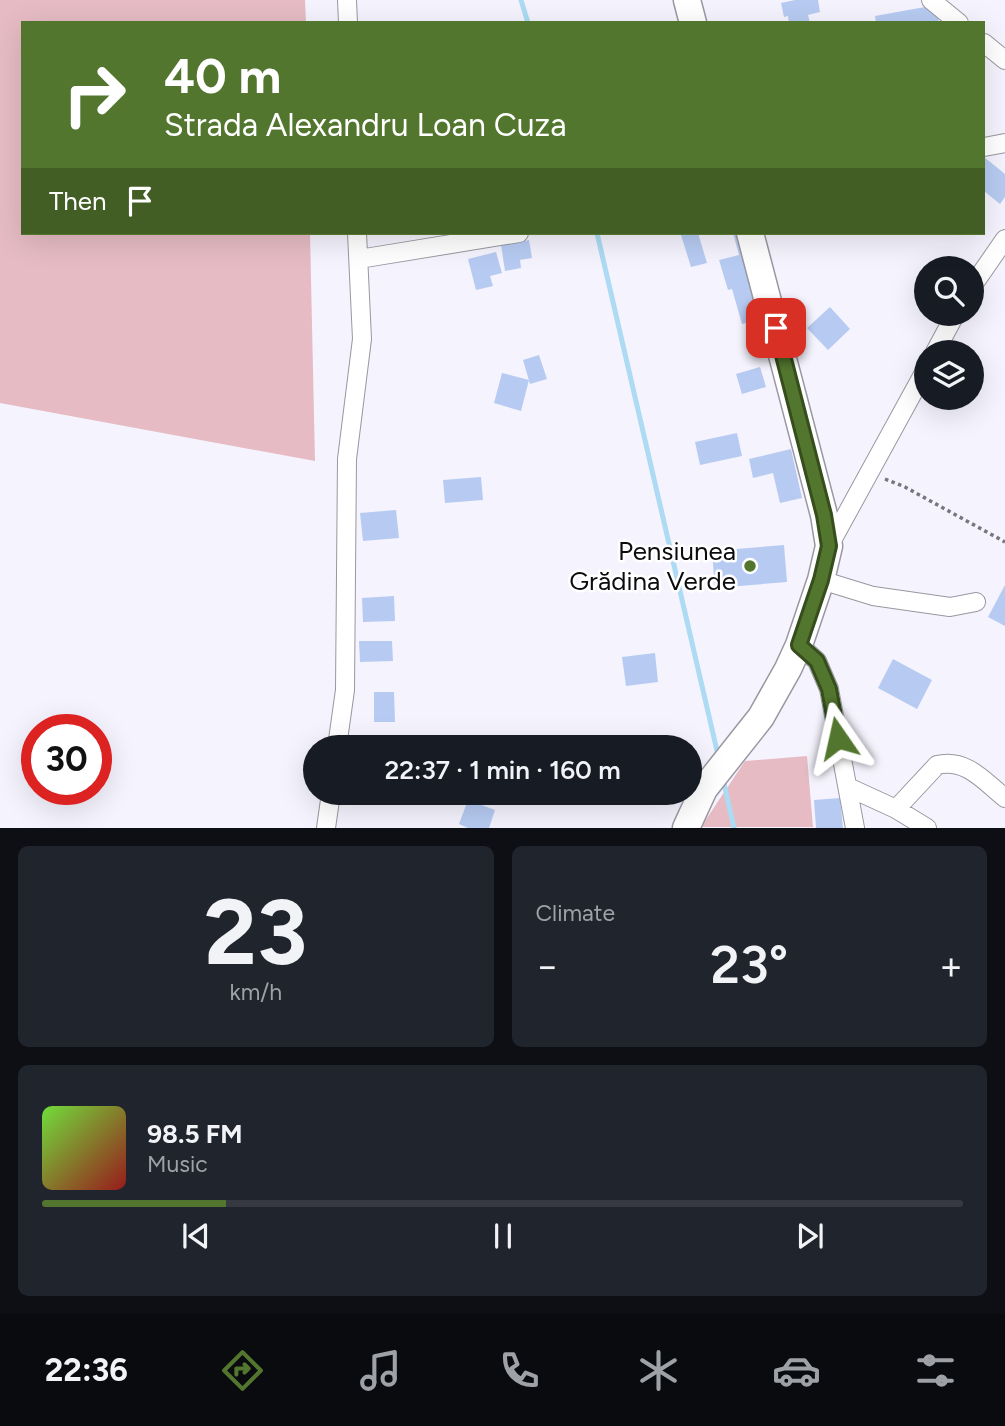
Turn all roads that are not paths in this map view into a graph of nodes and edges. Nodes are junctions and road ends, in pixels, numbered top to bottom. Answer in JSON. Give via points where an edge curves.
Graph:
{"nodes":[{"id":1,"x":347,"y":0,"type":"edge"},
{"id":2,"x":687,"y":0,"type":"edge"},
{"id":3,"x":931,"y":0,"type":"edge"},
{"id":4,"x":348,"y":21,"type":"edge"},
{"id":5,"x":692,"y":21,"type":"edge"},
{"id":6,"x":957,"y":21,"type":"edge"},
{"id":7,"x":985,"y":44,"type":"edge"},
{"id":8,"x":1005,"y":60,"type":"edge"},
{"id":9,"x":1005,"y":143,"type":"edge"},
{"id":10,"x":985,"y":147,"type":"edge"},
{"id":11,"x":357,"y":235,"type":"edge"},
{"id":12,"x":507,"y":235,"type":"edge"},
{"id":13,"x":751,"y":235,"type":"edge"},
{"id":14,"x":1005,"y":239,"type":"edge"},
{"id":15,"x":359,"y":259,"type":"junction"},
{"id":16,"x":984,"y":269,"type":"edge"},
{"id":17,"x":914,"y":391,"type":"edge"},
{"id":18,"x":829,"y":546,"type":"junction"},
{"id":19,"x":821,"y":580,"type":"junction"},
{"id":20,"x":976,"y":602,"type":"dead end"},
{"id":21,"x":799,"y":645,"type":"junction"},
{"id":22,"x":339,"y":735,"type":"edge"},
{"id":23,"x":848,"y":788,"type":"junction"},
{"id":24,"x":1005,"y":798,"type":"edge"},
{"id":25,"x":329,"y":805,"type":"edge"},
{"id":26,"x":896,"y":809,"type":"junction"},
{"id":27,"x":686,"y":827,"type":"edge"},
{"id":28,"x":326,"y":828,"type":"edge"},
{"id":29,"x":855,"y":828,"type":"edge"},
{"id":30,"x":927,"y":828,"type":"edge"}],
"edges":[{"from":1,"to":4,"type":"street"},
{"from":2,"to":5,"type":"street"},
{"from":3,"to":6,"type":"street"},
{"from":7,"to":8,"type":"street"},
{"from":9,"to":10,"type":"street"},
{"from":11,"to":15,"type":"street"},
{"from":12,"to":15,"type":"street"},
{"from":13,"to":18,"type":"street"},
{"from":14,"to":16,"type":"street"},
{"from":15,"to":22,"type":"street","via":[[362,339],[347,459],[345,690]]},
{"from":17,"to":18,"type":"street"},
{"from":18,"to":19,"type":"street"},
{"from":19,"to":20,"type":"street","via":[[873,596],[950,607]]},
{"from":19,"to":21,"type":"street"},
{"from":21,"to":23,"type":"street","via":[[817,661],[829,689]]},
{"from":21,"to":27,"type":"street","via":[[761,718],[704,789]]},
{"from":23,"to":26,"type":"street"},
{"from":23,"to":29,"type":"street"},
{"from":24,"to":26,"type":"street","via":[[969,768],[945,763],[937,765]]},
{"from":25,"to":28,"type":"street"},
{"from":26,"to":30,"type":"street"}]}
